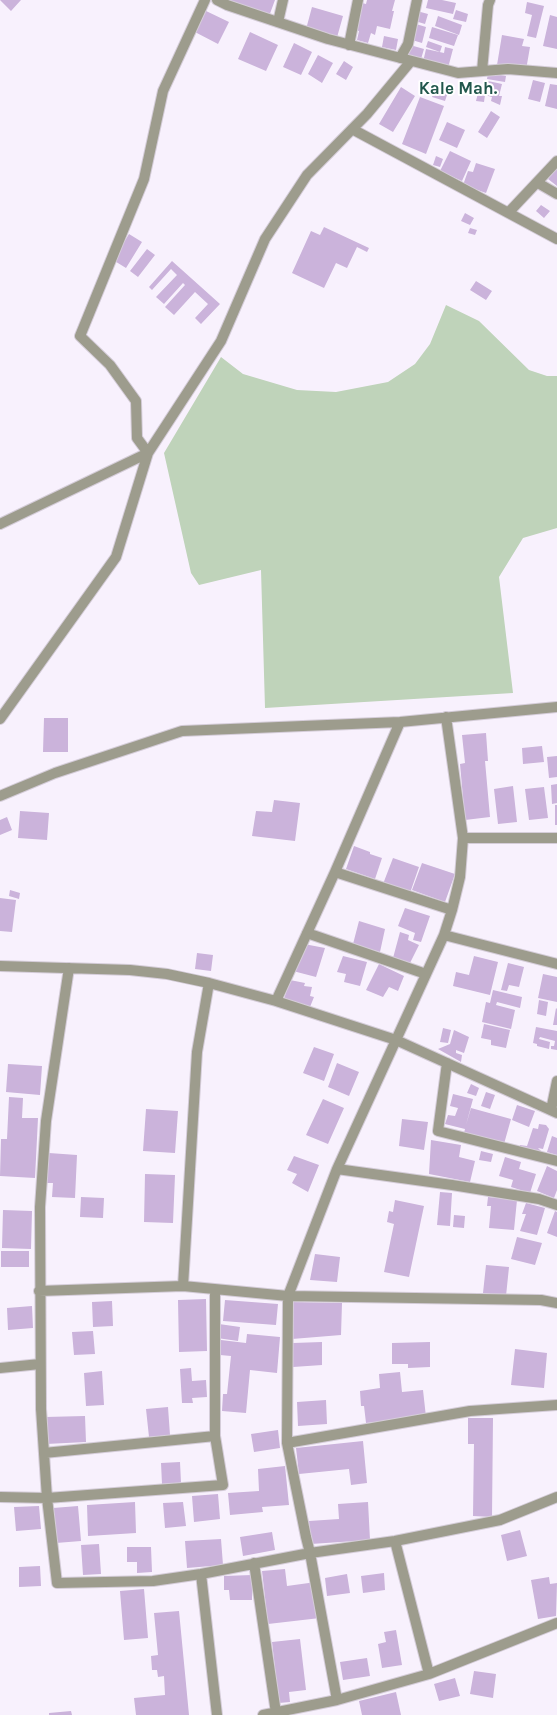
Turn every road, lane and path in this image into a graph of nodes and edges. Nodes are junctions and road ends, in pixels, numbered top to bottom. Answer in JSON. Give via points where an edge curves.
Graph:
{"nodes":[{"id":1,"x":205,"y":0,"type":"edge"},
{"id":2,"x":217,"y":0,"type":"edge"},
{"id":3,"x":283,"y":0,"type":"edge"},
{"id":4,"x":358,"y":0,"type":"edge"},
{"id":5,"x":417,"y":0,"type":"edge"},
{"id":6,"x":490,"y":0,"type":"edge"},
{"id":7,"x":278,"y":22,"type":"junction"},
{"id":8,"x":349,"y":45,"type":"junction"},
{"id":9,"x":400,"y":58,"type":"junction"},
{"id":10,"x":411,"y":61,"type":"junction"},
{"id":11,"x":482,"y":71,"type":"junction"},
{"id":12,"x":557,"y":73,"type":"edge"},
{"id":13,"x":352,"y":130,"type":"junction"},
{"id":14,"x":557,"y":161,"type":"edge"},
{"id":15,"x":538,"y":183,"type":"junction"},
{"id":16,"x":557,"y":194,"type":"edge"},
{"id":17,"x":509,"y":212,"type":"junction"},
{"id":18,"x":557,"y":239,"type":"edge"},
{"id":19,"x":148,"y":453,"type":"junction"},
{"id":20,"x":0,"y":524,"type":"edge"},
{"id":21,"x":557,"y":707,"type":"edge"},
{"id":22,"x":446,"y":717,"type":"junction"},
{"id":23,"x":0,"y":719,"type":"edge"},
{"id":24,"x":400,"y":722,"type":"junction"},
{"id":25,"x":0,"y":796,"type":"edge"},
{"id":26,"x":463,"y":838,"type":"junction"},
{"id":27,"x":557,"y":838,"type":"edge"},
{"id":28,"x":335,"y":872,"type":"junction"},
{"id":29,"x":452,"y":910,"type":"junction"},
{"id":30,"x":307,"y":933,"type":"junction"},
{"id":31,"x":444,"y":936,"type":"junction"},
{"id":32,"x":557,"y":964,"type":"edge"},
{"id":33,"x":0,"y":966,"type":"edge"},
{"id":34,"x":69,"y":968,"type":"junction"},
{"id":35,"x":426,"y":974,"type":"junction"},
{"id":36,"x":209,"y":983,"type":"junction"},
{"id":37,"x":276,"y":1001,"type":"junction"},
{"id":38,"x":396,"y":1040,"type":"junction"},
{"id":39,"x":447,"y":1063,"type":"junction"},
{"id":40,"x":557,"y":1081,"type":"edge"},
{"id":41,"x":554,"y":1112,"type":"edge"},
{"id":42,"x":557,"y":1161,"type":"edge"},
{"id":43,"x":337,"y":1169,"type":"junction"},
{"id":44,"x":557,"y":1204,"type":"edge"},
{"id":45,"x":183,"y":1286,"type":"junction"},
{"id":46,"x":215,"y":1290,"type":"junction"},
{"id":47,"x":39,"y":1291,"type":"junction"},
{"id":48,"x":288,"y":1296,"type":"junction"},
{"id":49,"x":557,"y":1303,"type":"edge"},
{"id":50,"x":40,"y":1364,"type":"junction"},
{"id":51,"x":0,"y":1368,"type":"edge"},
{"id":52,"x":557,"y":1405,"type":"edge"},
{"id":53,"x":215,"y":1436,"type":"junction"},
{"id":54,"x":287,"y":1443,"type":"junction"},
{"id":55,"x":44,"y":1453,"type":"junction"},
{"id":56,"x":0,"y":1497,"type":"edge"},
{"id":57,"x":557,"y":1497,"type":"edge"},
{"id":58,"x":47,"y":1498,"type":"junction"},
{"id":59,"x":395,"y":1541,"type":"junction"},
{"id":60,"x":310,"y":1553,"type":"junction"},
{"id":61,"x":254,"y":1563,"type":"junction"},
{"id":62,"x":201,"y":1574,"type":"junction"},
{"id":63,"x":557,"y":1624,"type":"edge"},
{"id":64,"x":429,"y":1674,"type":"junction"},
{"id":65,"x":337,"y":1700,"type":"junction"},
{"id":66,"x":269,"y":1714,"type":"edge"},
{"id":67,"x":216,"y":1715,"type":"edge"}],
"edges":[{"from":1,"to":19,"type":"street","via":[[163,91],[144,179],[80,336],[110,365],[136,401],[138,438]]},
{"from":2,"to":7,"type":"street"},
{"from":3,"to":7,"type":"street"},
{"from":4,"to":8,"type":"street"},
{"from":5,"to":9,"type":"street","via":[[408,44]]},
{"from":6,"to":11,"type":"street"},
{"from":7,"to":8,"type":"street"},
{"from":8,"to":9,"type":"street"},
{"from":9,"to":10,"type":"street"},
{"from":10,"to":11,"type":"street","via":[[458,73]]},
{"from":10,"to":13,"type":"street"},
{"from":11,"to":12,"type":"street","via":[[508,69]]},
{"from":13,"to":17,"type":"street"},
{"from":13,"to":19,"type":"street","via":[[307,175],[265,239],[221,341]]},
{"from":14,"to":15,"type":"street"},
{"from":15,"to":16,"type":"street"},
{"from":15,"to":17,"type":"street"},
{"from":17,"to":18,"type":"street"},
{"from":19,"to":20,"type":"street"},
{"from":19,"to":23,"type":"street","via":[[116,557]]},
{"from":21,"to":22,"type":"street"},
{"from":22,"to":24,"type":"street"},
{"from":22,"to":26,"type":"street"},
{"from":24,"to":25,"type":"street","via":[[182,731],[54,772]]},
{"from":24,"to":28,"type":"street"},
{"from":26,"to":27,"type":"street"},
{"from":26,"to":29,"type":"street","via":[[460,877]]},
{"from":28,"to":29,"type":"street"},
{"from":28,"to":30,"type":"street"},
{"from":29,"to":31,"type":"street"},
{"from":30,"to":35,"type":"street"},
{"from":30,"to":37,"type":"street"},
{"from":31,"to":32,"type":"street"},
{"from":31,"to":35,"type":"street"},
{"from":33,"to":34,"type":"street"},
{"from":34,"to":36,"type":"street","via":[[130,970],[167,974]]},
{"from":34,"to":47,"type":"street","via":[[46,1121],[40,1207]]},
{"from":35,"to":38,"type":"street"},
{"from":36,"to":37,"type":"street"},
{"from":36,"to":45,"type":"street","via":[[197,1052]]},
{"from":37,"to":38,"type":"street"},
{"from":38,"to":39,"type":"street"},
{"from":38,"to":43,"type":"street"},
{"from":39,"to":41,"type":"street"},
{"from":39,"to":42,"type":"street","via":[[438,1131]]},
{"from":40,"to":41,"type":"street"},
{"from":43,"to":44,"type":"street","via":[[452,1185]]},
{"from":43,"to":48,"type":"street"},
{"from":45,"to":46,"type":"street"},
{"from":45,"to":47,"type":"street"},
{"from":46,"to":48,"type":"street"},
{"from":46,"to":53,"type":"street"},
{"from":47,"to":50,"type":"street"},
{"from":48,"to":49,"type":"street","via":[[541,1300]]},
{"from":48,"to":54,"type":"street"},
{"from":50,"to":51,"type":"street"},
{"from":50,"to":55,"type":"street"},
{"from":52,"to":54,"type":"street","via":[[470,1411]]},
{"from":53,"to":55,"type":"street"},
{"from":53,"to":58,"type":"street","via":[[223,1485]]},
{"from":54,"to":60,"type":"street"},
{"from":55,"to":58,"type":"street"},
{"from":56,"to":58,"type":"street"},
{"from":57,"to":59,"type":"street","via":[[500,1520]]},
{"from":58,"to":62,"type":"street","via":[[57,1583],[154,1581]]},
{"from":59,"to":60,"type":"street"},
{"from":59,"to":64,"type":"street"},
{"from":60,"to":61,"type":"street"},
{"from":60,"to":65,"type":"street"},
{"from":61,"to":62,"type":"street"},
{"from":61,"to":66,"type":"street"},
{"from":62,"to":67,"type":"street"},
{"from":63,"to":64,"type":"street"},
{"from":64,"to":65,"type":"street"},
{"from":65,"to":66,"type":"street"}]}
